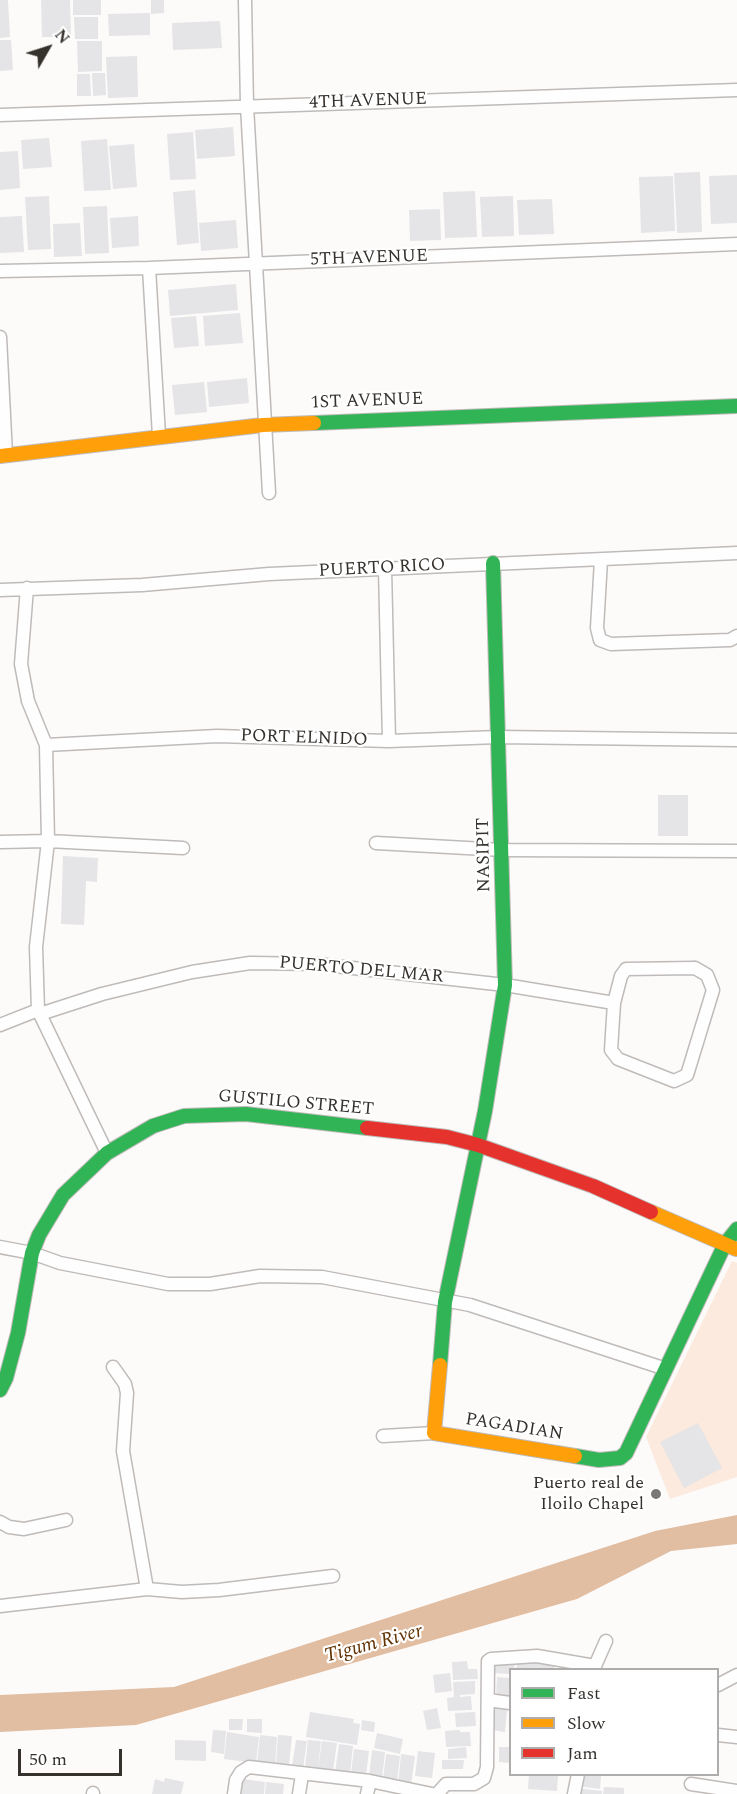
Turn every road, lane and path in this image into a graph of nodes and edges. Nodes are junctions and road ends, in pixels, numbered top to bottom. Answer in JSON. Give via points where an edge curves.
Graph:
{"nodes":[{"id":1,"x":245,"y":0,"type":"edge"},
{"id":2,"x":737,"y":90,"type":"edge"},
{"id":3,"x":247,"y":106,"type":"junction"},
{"id":4,"x":0,"y":115,"type":"edge"},
{"id":5,"x":737,"y":244,"type":"edge"},
{"id":6,"x":256,"y":263,"type":"junction"},
{"id":7,"x":149,"y":268,"type":"junction"},
{"id":8,"x":0,"y":271,"type":"edge"},
{"id":9,"x":0,"y":337,"type":"edge"},
{"id":10,"x":737,"y":406,"type":"edge"},
{"id":11,"x":263,"y":425,"type":"junction"},
{"id":12,"x":159,"y":436,"type":"junction"},
{"id":13,"x":3,"y":456,"type":"edge"},
{"id":14,"x":269,"y":493,"type":"dead end"},
{"id":15,"x":737,"y":553,"type":"edge"},
{"id":16,"x":601,"y":560,"type":"junction"},
{"id":17,"x":493,"y":563,"type":"junction"},
{"id":18,"x":385,"y":569,"type":"junction"},
{"id":19,"x":27,"y":588,"type":"junction"},
{"id":20,"x":0,"y":590,"type":"edge"},
{"id":21,"x":737,"y":636,"type":"edge"},
{"id":22,"x":498,"y":737,"type":"junction"},
{"id":23,"x":737,"y":740,"type":"edge"},
{"id":24,"x":389,"y":741,"type":"junction"},
{"id":25,"x":46,"y":745,"type":"junction"},
{"id":26,"x":48,"y":841,"type":"junction"},
{"id":27,"x":0,"y":842,"type":"edge"},
{"id":28,"x":376,"y":843,"type":"dead end"},
{"id":29,"x":183,"y":848,"type":"dead end"},
{"id":30,"x":503,"y":850,"type":"junction"},
{"id":31,"x":737,"y":851,"type":"edge"},
{"id":32,"x":505,"y":985,"type":"junction"},
{"id":33,"x":614,"y":1003,"type":"junction"},
{"id":34,"x":39,"y":1012,"type":"junction"},
{"id":35,"x":0,"y":1025,"type":"edge"},
{"id":36,"x":478,"y":1145,"type":"junction"},
{"id":37,"x":107,"y":1153,"type":"junction"},
{"id":38,"x":737,"y":1229,"type":"edge"},
{"id":39,"x":0,"y":1247,"type":"edge"},
{"id":40,"x":731,"y":1247,"type":"edge"},
{"id":41,"x":32,"y":1253,"type":"junction"},
{"id":42,"x":445,"y":1302,"type":"junction"},
{"id":43,"x":113,"y":1367,"type":"dead end"},
{"id":44,"x":666,"y":1369,"type":"junction"},
{"id":45,"x":2,"y":1381,"type":"edge"},
{"id":46,"x":434,"y":1433,"type":"junction"},
{"id":47,"x":383,"y":1436,"type":"dead end"},
{"id":48,"x":66,"y":1521,"type":"dead end"},
{"id":49,"x":0,"y":1522,"type":"edge"},
{"id":50,"x":333,"y":1576,"type":"dead end"},
{"id":51,"x":147,"y":1589,"type":"junction"},
{"id":52,"x":0,"y":1606,"type":"edge"},
{"id":53,"x":606,"y":1641,"type":"dead end"},
{"id":54,"x":595,"y":1668,"type":"edge"},
{"id":55,"x":737,"y":1675,"type":"edge"},
{"id":56,"x":719,"y":1684,"type":"edge"},
{"id":57,"x":488,"y":1701,"type":"junction"},
{"id":58,"x":509,"y":1702,"type":"edge"},
{"id":59,"x":719,"y":1735,"type":"edge"},
{"id":60,"x":737,"y":1737,"type":"edge"},
{"id":61,"x":302,"y":1775,"type":"junction"},
{"id":62,"x":578,"y":1776,"type":"edge"},
{"id":63,"x":691,"y":1784,"type":"edge"},
{"id":64,"x":368,"y":1788,"type":"edge"},
{"id":65,"x":737,"y":1791,"type":"edge"},
{"id":66,"x":234,"y":1794,"type":"edge"},
{"id":67,"x":299,"y":1794,"type":"edge"},
{"id":68,"x":434,"y":1794,"type":"edge"},
{"id":69,"x":574,"y":1794,"type":"edge"}],
"edges":[{"from":1,"to":3,"type":"street"},
{"from":2,"to":3,"type":"street","name":"4TH AVENUE"},
{"from":3,"to":4,"type":"street","name":"4TH AVENUE"},
{"from":3,"to":6,"type":"street"},
{"from":5,"to":6,"type":"street","name":"5TH AVENUE"},
{"from":6,"to":7,"type":"street","name":"5TH AVENUE"},
{"from":6,"to":11,"type":"street"},
{"from":7,"to":8,"type":"street","name":"5TH AVENUE"},
{"from":7,"to":12,"type":"street"},
{"from":9,"to":13,"type":"street"},
{"from":10,"to":11,"type":"street","name":"1ST AVENUE"},
{"from":11,"to":12,"type":"street","name":"1ST AVENUE"},
{"from":11,"to":14,"type":"street"},
{"from":12,"to":13,"type":"street","name":"1ST AVENUE"},
{"from":15,"to":16,"type":"street","name":"PUERTO RICO"},
{"from":16,"to":17,"type":"street","name":"PUERTO RICO"},
{"from":16,"to":21,"type":"street","via":[[597,628],[600,640],[623,644],[730,640]]},
{"from":17,"to":18,"type":"street","name":"PUERTO RICO"},
{"from":17,"to":22,"type":"street","name":"NASIPIT"},
{"from":18,"to":19,"type":"street","name":"PUERTO RICO","via":[[142,585]]},
{"from":18,"to":24,"type":"street","name":"PORT ELNIDO"},
{"from":19,"to":20,"type":"street","name":"PUERTO RICO"},
{"from":19,"to":25,"type":"street","via":[[21,664],[28,701]]},
{"from":22,"to":23,"type":"street"},
{"from":22,"to":24,"type":"street"},
{"from":22,"to":30,"type":"street","name":"NASIPIT"},
{"from":24,"to":25,"type":"street","name":"PORT ELNIDO","via":[[217,736]]},
{"from":25,"to":26,"type":"street"},
{"from":26,"to":27,"type":"street"},
{"from":26,"to":29,"type":"street"},
{"from":26,"to":34,"type":"street","via":[[36,947]]},
{"from":28,"to":30,"type":"street"},
{"from":30,"to":31,"type":"street"},
{"from":30,"to":32,"type":"street","name":"NASIPIT"},
{"from":32,"to":33,"type":"street","name":"PUERTO DEL MAR"},
{"from":32,"to":34,"type":"street","name":"PUERTO DEL MAR","via":[[317,964],[250,963],[192,972]]},
{"from":32,"to":36,"type":"street","name":"NASIPIT"},
{"from":33,"to":33,"type":"street","via":[[611,1050],[618,1059],[674,1081],[687,1075],[713,990],[707,975],[695,968],[626,969]]},
{"from":34,"to":35,"type":"street","name":"PUERTO DEL MAR"},
{"from":34,"to":37,"type":"street"},
{"from":36,"to":37,"type":"street","name":"GUSTILO STREET","via":[[447,1137],[318,1121],[211,1114],[184,1116],[153,1126]]},
{"from":36,"to":40,"type":"street","name":"GUSTILO STREET","via":[[593,1186]]},
{"from":36,"to":42,"type":"street"},
{"from":37,"to":41,"type":"street","name":"GUSTILO STREET","via":[[63,1195]]},
{"from":38,"to":40,"type":"street","name":"PAGADIAN"},
{"from":39,"to":41,"type":"street"},
{"from":40,"to":44,"type":"street","name":"PAGADIAN"},
{"from":41,"to":42,"type":"street","via":[[60,1263],[168,1284],[210,1284],[293,1275],[322,1277]]},
{"from":41,"to":45,"type":"street","name":"GUSTILO STREET","via":[[18,1333]]},
{"from":42,"to":44,"type":"street","via":[[470,1305]]},
{"from":42,"to":46,"type":"street"},
{"from":43,"to":51,"type":"street","via":[[127,1393],[123,1451]]},
{"from":44,"to":46,"type":"street","name":"PAGADIAN","via":[[626,1453],[612,1461]]},
{"from":46,"to":47,"type":"street"},
{"from":48,"to":49,"type":"street","via":[[24,1529]]},
{"from":50,"to":51,"type":"street","via":[[182,1593]]},
{"from":51,"to":52,"type":"street"},
{"from":53,"to":54,"type":"street"},
{"from":54,"to":57,"type":"street","via":[[537,1656],[491,1659]]},
{"from":55,"to":56,"type":"street"},
{"from":57,"to":58,"type":"street"},
{"from":57,"to":68,"type":"street","via":[[484,1778],[474,1784],[446,1784]]},
{"from":59,"to":60,"type":"street"},
{"from":61,"to":64,"type":"street"},
{"from":61,"to":66,"type":"street","via":[[249,1767],[236,1780]]},
{"from":61,"to":67,"type":"street"},
{"from":62,"to":69,"type":"street"},
{"from":63,"to":65,"type":"street"},
{"from":64,"to":68,"type":"street"}]}
